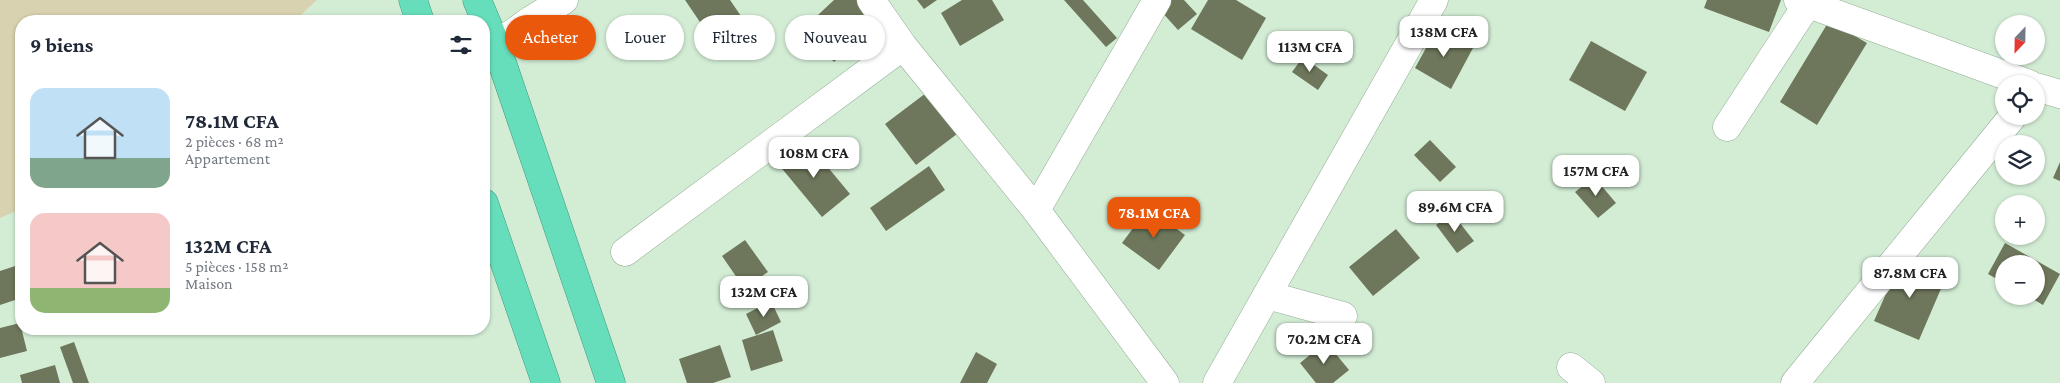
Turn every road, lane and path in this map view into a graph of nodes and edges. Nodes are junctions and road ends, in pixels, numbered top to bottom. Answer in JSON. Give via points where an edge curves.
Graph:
{"nodes":[{"id":1,"x":413,"y":0,"type":"edge"},
{"id":2,"x":477,"y":0,"type":"edge"},
{"id":3,"x":564,"y":0,"type":"edge"},
{"id":4,"x":871,"y":0,"type":"edge"},
{"id":5,"x":1157,"y":0,"type":"edge"},
{"id":6,"x":1434,"y":0,"type":"edge"},
{"id":7,"x":1805,"y":1,"type":"edge"},
{"id":8,"x":418,"y":15,"type":"edge"},
{"id":9,"x":483,"y":15,"type":"edge"},
{"id":10,"x":490,"y":31,"type":"edge"},
{"id":11,"x":496,"y":46,"type":"junction"},
{"id":12,"x":903,"y":46,"type":"junction"},
{"id":13,"x":2005,"y":75,"type":"edge"},
{"id":14,"x":2006,"y":125,"type":"edge"},
{"id":15,"x":1727,"y":127,"type":"dead end"},
{"id":16,"x":1036,"y":210,"type":"junction"},
{"id":17,"x":490,"y":220,"type":"edge"},
{"id":18,"x":625,"y":252,"type":"dead end"},
{"id":19,"x":1267,"y":295,"type":"junction"},
{"id":20,"x":1344,"y":316,"type":"dead end"},
{"id":21,"x":546,"y":383,"type":"edge"},
{"id":22,"x":611,"y":383,"type":"edge"},
{"id":23,"x":1165,"y":383,"type":"edge"},
{"id":24,"x":1216,"y":383,"type":"edge"},
{"id":25,"x":1795,"y":383,"type":"edge"}],
"edges":[{"from":1,"to":8,"type":"highway"},
{"from":2,"to":9,"type":"highway"},
{"from":3,"to":11,"type":"street"},
{"from":4,"to":12,"type":"street"},
{"from":5,"to":16,"type":"street"},
{"from":6,"to":19,"type":"street"},
{"from":7,"to":13,"type":"street"},
{"from":7,"to":15,"type":"street"},
{"from":10,"to":11,"type":"highway"},
{"from":11,"to":22,"type":"highway"},
{"from":12,"to":16,"type":"street"},
{"from":12,"to":18,"type":"street"},
{"from":14,"to":25,"type":"street"},
{"from":16,"to":23,"type":"street"},
{"from":17,"to":21,"type":"highway"},
{"from":19,"to":20,"type":"street"},
{"from":19,"to":24,"type":"street"}]}
